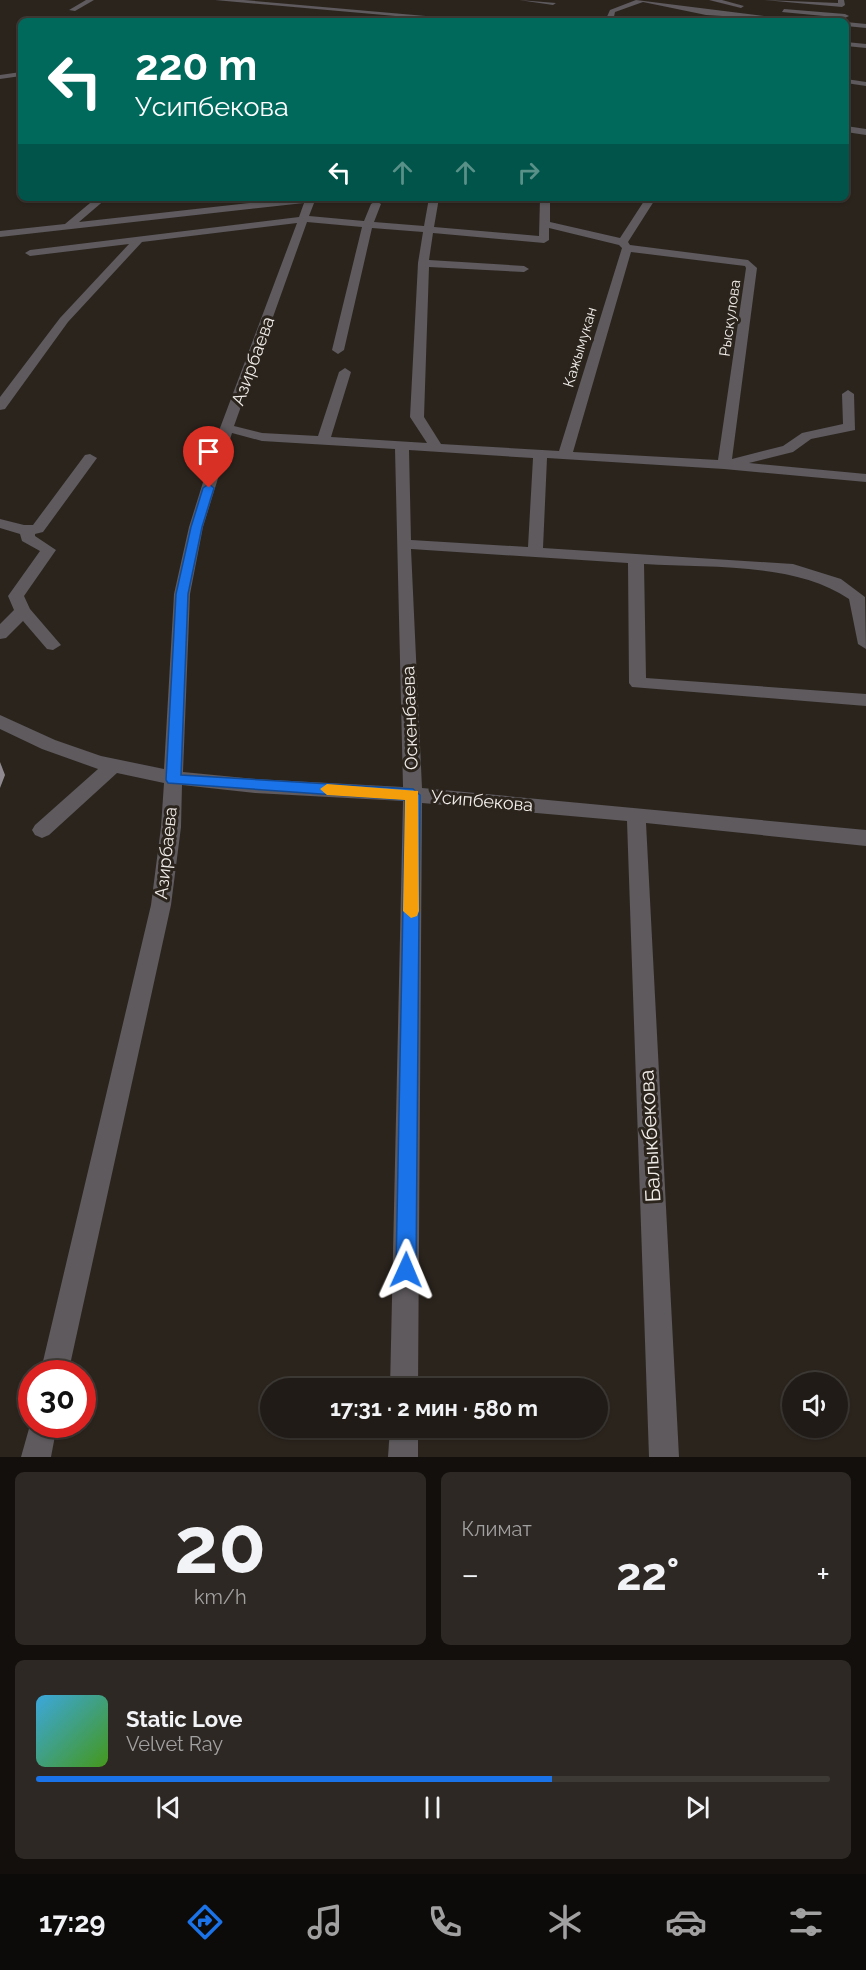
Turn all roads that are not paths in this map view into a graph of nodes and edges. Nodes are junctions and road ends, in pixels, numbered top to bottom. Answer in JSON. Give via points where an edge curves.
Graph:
{"nodes":[{"id":1,"x":91,"y":0,"type":"edge"},
{"id":2,"x":218,"y":0,"type":"edge"},
{"id":3,"x":335,"y":0,"type":"edge"},
{"id":4,"x":522,"y":0,"type":"edge"},
{"id":5,"x":643,"y":0,"type":"edge"},
{"id":6,"x":712,"y":0,"type":"edge"},
{"id":7,"x":767,"y":0,"type":"edge"},
{"id":8,"x":841,"y":0,"type":"edge"},
{"id":9,"x":230,"y":1,"type":"edge"},
{"id":10,"x":270,"y":2,"type":"edge"},
{"id":11,"x":553,"y":3,"type":"dead end"},
{"id":12,"x":751,"y":8,"type":"junction"},
{"id":13,"x":73,"y":10,"type":"dead end"},
{"id":14,"x":367,"y":12,"type":"junction"},
{"id":15,"x":398,"y":15,"type":"edge"},
{"id":16,"x":438,"y":18,"type":"edge"},
{"id":17,"x":610,"y":18,"type":"edge"},
{"id":18,"x":751,"y":18,"type":"joint"},
{"id":19,"x":829,"y":18,"type":"edge"},
{"id":20,"x":849,"y":21,"type":"edge"},
{"id":21,"x":866,"y":26,"type":"edge"},
{"id":22,"x":849,"y":44,"type":"edge"},
{"id":23,"x":866,"y":46,"type":"edge"},
{"id":24,"x":18,"y":74,"type":"edge"},
{"id":25,"x":0,"y":77,"type":"edge"},
{"id":26,"x":849,"y":82,"type":"edge"},
{"id":27,"x":864,"y":84,"type":"edge"},
{"id":28,"x":849,"y":129,"type":"edge"},
{"id":29,"x":866,"y":132,"type":"edge"},
{"id":30,"x":98,"y":201,"type":"edge"},
{"id":31,"x":192,"y":201,"type":"edge"},
{"id":32,"x":291,"y":201,"type":"edge"},
{"id":33,"x":310,"y":201,"type":"edge"},
{"id":34,"x":433,"y":201,"type":"edge"},
{"id":35,"x":545,"y":201,"type":"edge"},
{"id":36,"x":649,"y":201,"type":"edge"},
{"id":37,"x":376,"y":204,"type":"dead end"},
{"id":38,"x":193,"y":211,"type":"junction"},
{"id":39,"x":305,"y":219,"type":"junction"},
{"id":40,"x":543,"y":223,"type":"junction"},
{"id":41,"x":368,"y":224,"type":"junction"},
{"id":42,"x":69,"y":225,"type":"junction"},
{"id":43,"x":428,"y":228,"type":"junction"},
{"id":44,"x":0,"y":234,"type":"edge"},
{"id":45,"x":140,"y":238,"type":"junction"},
{"id":46,"x":625,"y":245,"type":"junction"},
{"id":47,"x":30,"y":253,"type":"dead end"},
{"id":48,"x":423,"y":263,"type":"junction"},
{"id":49,"x":524,"y":269,"type":"dead end"},
{"id":50,"x":338,"y":350,"type":"dead end"},
{"id":51,"x":345,"y":372,"type":"dead end"},
{"id":52,"x":848,"y":394,"type":"dead end"},
{"id":53,"x":0,"y":406,"type":"edge"},
{"id":54,"x":227,"y":428,"type":"junction"},
{"id":55,"x":324,"y":439,"type":"junction"},
{"id":56,"x":402,"y":444,"type":"junction"},
{"id":57,"x":436,"y":446,"type":"junction"},
{"id":58,"x":565,"y":455,"type":"junction"},
{"id":59,"x":540,"y":456,"type":"junction"},
{"id":60,"x":90,"y":458,"type":"dead end"},
{"id":61,"x":724,"y":465,"type":"junction"},
{"id":62,"x":866,"y":478,"type":"edge"},
{"id":63,"x":0,"y":523,"type":"edge"},
{"id":64,"x":28,"y":530,"type":"junction"},
{"id":65,"x":403,"y":544,"type":"junction"},
{"id":66,"x":535,"y":551,"type":"junction"},
{"id":67,"x":636,"y":558,"type":"junction"},
{"id":68,"x":23,"y":611,"type":"junction"},
{"id":69,"x":0,"y":634,"type":"edge"},
{"id":70,"x":866,"y":644,"type":"edge"},
{"id":71,"x":53,"y":645,"type":"dead end"},
{"id":72,"x":866,"y":700,"type":"edge"},
{"id":73,"x":0,"y":721,"type":"edge"},
{"id":74,"x":113,"y":766,"type":"junction"},
{"id":75,"x":173,"y":780,"type":"junction"},
{"id":76,"x":413,"y":795,"type":"junction"},
{"id":77,"x":636,"y":815,"type":"junction"},
{"id":78,"x":42,"y":830,"type":"dead end"},
{"id":79,"x":866,"y":838,"type":"edge"},
{"id":80,"x":57,"y":1360,"type":"edge"},
{"id":81,"x":404,"y":1378,"type":"edge"},
{"id":82,"x":40,"y":1438,"type":"edge"},
{"id":83,"x":404,"y":1438,"type":"edge"},
{"id":84,"x":36,"y":1457,"type":"edge"},
{"id":85,"x":403,"y":1457,"type":"edge"},
{"id":86,"x":664,"y":1457,"type":"edge"}],
"edges":[{"from":1,"to":13,"type":"street"},
{"from":2,"to":9,"type":"street"},
{"from":3,"to":14,"type":"street"},
{"from":4,"to":11,"type":"street"},
{"from":5,"to":17,"type":"street","via":[[612,11]]},
{"from":5,"to":18,"type":"street"},
{"from":6,"to":12,"type":"street"},
{"from":7,"to":8,"type":"street","via":[[842,5]]},
{"from":9,"to":10,"type":"street"},
{"from":10,"to":14,"type":"street"},
{"from":12,"to":18,"type":"street"},
{"from":12,"to":19,"type":"street"},
{"from":14,"to":15,"type":"street"},
{"from":15,"to":16,"type":"street"},
{"from":20,"to":21,"type":"street"},
{"from":22,"to":23,"type":"street"},
{"from":24,"to":25,"type":"street"},
{"from":26,"to":27,"type":"street"},
{"from":28,"to":29,"type":"street"},
{"from":30,"to":42,"type":"street"},
{"from":31,"to":38,"type":"street","via":[[189,206]]},
{"from":32,"to":38,"type":"street"},
{"from":33,"to":39,"type":"street","name":"Азирбаева"},
{"from":34,"to":43,"type":"street"},
{"from":35,"to":40,"type":"street"},
{"from":36,"to":46,"type":"street","name":"Кажымукан"},
{"from":37,"to":41,"type":"street"},
{"from":38,"to":42,"type":"street"},
{"from":39,"to":41,"type":"street"},
{"from":39,"to":45,"type":"street"},
{"from":39,"to":54,"type":"street","name":"Азирбаева"},
{"from":40,"to":43,"type":"street","via":[[544,240],[437,232]]},
{"from":40,"to":46,"type":"street"},
{"from":41,"to":43,"type":"street"},
{"from":41,"to":50,"type":"street"},
{"from":42,"to":44,"type":"street"},
{"from":43,"to":48,"type":"street"},
{"from":45,"to":47,"type":"street"},
{"from":45,"to":53,"type":"street","via":[[64,320]]},
{"from":46,"to":58,"type":"street","name":"Кажымукан"},
{"from":46,"to":61,"type":"street","name":"Рыскулова","via":[[730,260],[752,268]]},
{"from":48,"to":49,"type":"street"},
{"from":48,"to":57,"type":"street","via":[[417,417]]},
{"from":51,"to":55,"type":"street"},
{"from":52,"to":61,"type":"street","via":[[850,427],[807,436],[788,449]]},
{"from":54,"to":55,"type":"street","via":[[262,437]]},
{"from":54,"to":75,"type":"street","name":"Азирбаева","via":[[196,527],[182,594]]},
{"from":55,"to":56,"type":"street"},
{"from":56,"to":57,"type":"street"},
{"from":56,"to":65,"type":"street","name":"Оскенбаева"},
{"from":57,"to":59,"type":"street"},
{"from":58,"to":59,"type":"street"},
{"from":58,"to":61,"type":"street"},
{"from":59,"to":66,"type":"street"},
{"from":60,"to":64,"type":"street","via":[[38,529]]},
{"from":61,"to":62,"type":"street"},
{"from":63,"to":64,"type":"street"},
{"from":64,"to":68,"type":"street","via":[[27,538],[48,550],[16,596]]},
{"from":65,"to":66,"type":"street"},
{"from":65,"to":76,"type":"street","name":"Оскенбаева"},
{"from":66,"to":67,"type":"street"},
{"from":67,"to":70,"type":"street","via":[[793,569],[835,582],[857,597]]},
{"from":67,"to":72,"type":"street","via":[[638,683]]},
{"from":68,"to":69,"type":"street"},
{"from":68,"to":71,"type":"street"},
{"from":73,"to":74,"type":"street","name":"Усипбекова","via":[[26,736]]},
{"from":74,"to":75,"type":"street","name":"Усипбекова"},
{"from":74,"to":78,"type":"street"},
{"from":75,"to":76,"type":"street","name":"Усипбекова"},
{"from":75,"to":80,"type":"street","name":"Азирбаева","via":[[161,905]]},
{"from":76,"to":77,"type":"street","name":"Усипбекова"},
{"from":76,"to":81,"type":"street","name":"Оскенбаева"},
{"from":77,"to":79,"type":"street","name":"Усипбекова"},
{"from":77,"to":86,"type":"street","name":"Балыкбекова"},
{"from":82,"to":84,"type":"street"},
{"from":83,"to":85,"type":"street"}]}
